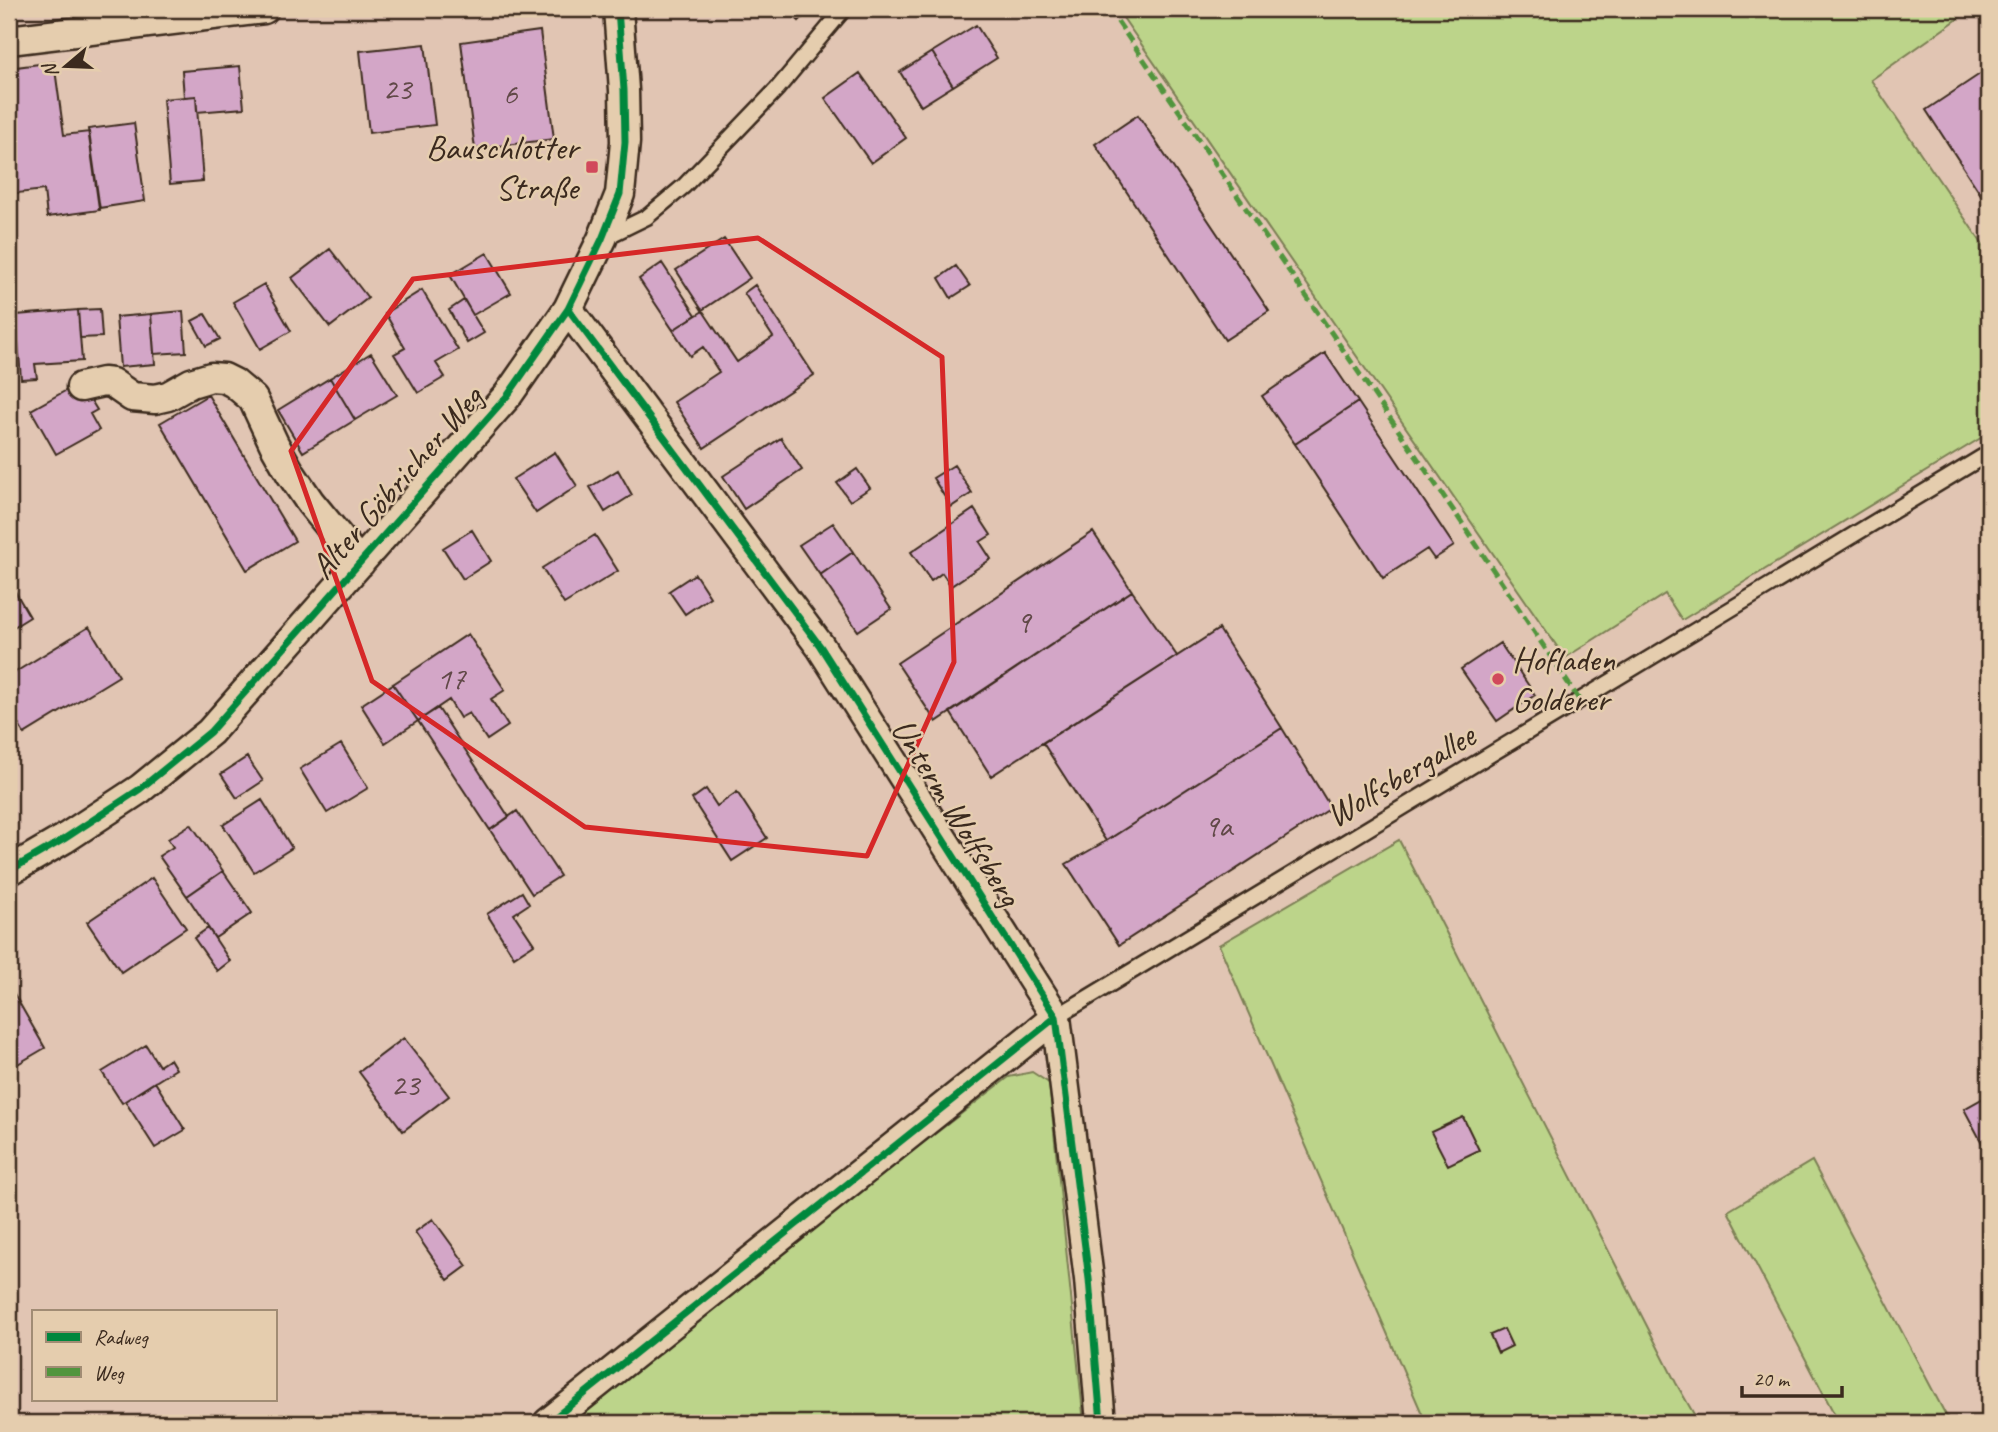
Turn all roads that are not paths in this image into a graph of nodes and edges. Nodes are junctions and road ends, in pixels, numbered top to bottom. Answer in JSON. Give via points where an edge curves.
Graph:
{"nodes":[{"id":1,"x":264,"y":9,"type":"edge"},
{"id":2,"x":618,"y":9,"type":"edge"},
{"id":3,"x":844,"y":9,"type":"edge"},
{"id":4,"x":9,"y":40,"type":"edge"},
{"id":5,"x":602,"y":239,"type":"junction"},
{"id":6,"x":568,"y":309,"type":"junction"},
{"id":7,"x":80,"y":387,"type":"dead end"},
{"id":8,"x":1989,"y":453,"type":"edge"},
{"id":9,"x":360,"y":563,"type":"junction"},
{"id":10,"x":9,"y":871,"type":"edge"},
{"id":11,"x":1056,"y":1017,"type":"junction"},
{"id":12,"x":548,"y":1423,"type":"edge"},
{"id":13,"x":1101,"y":1423,"type":"edge"}],
"edges":[{"from":1,"to":4,"type":"street"},
{"from":2,"to":5,"type":"street","name":"Alter Göbricher Weg","via":[[625,142],[620,194]]},
{"from":3,"to":5,"type":"lane","via":[[777,89],[684,186],[647,217]]},
{"from":5,"to":6,"type":"street","name":"Alter Göbricher Weg"},
{"from":6,"to":9,"type":"street","name":"Alter Göbricher Weg","via":[[508,395]]},
{"from":6,"to":11,"type":"street","name":"Unterm Wolfsberg","via":[[820,646]]},
{"from":7,"to":9,"type":"street","name":"Alter Göbricher Weg","via":[[112,383],[132,397],[155,399],[211,377],[234,383],[253,399],[291,474]]},
{"from":8,"to":11,"type":"lane","name":"Wolfsbergallee"},
{"from":9,"to":10,"type":"street","name":"Alter Göbricher Weg","via":[[210,732],[140,789]]},
{"from":11,"to":12,"type":"street"},
{"from":11,"to":13,"type":"street","name":"Unterm Wolfsberg"}]}
